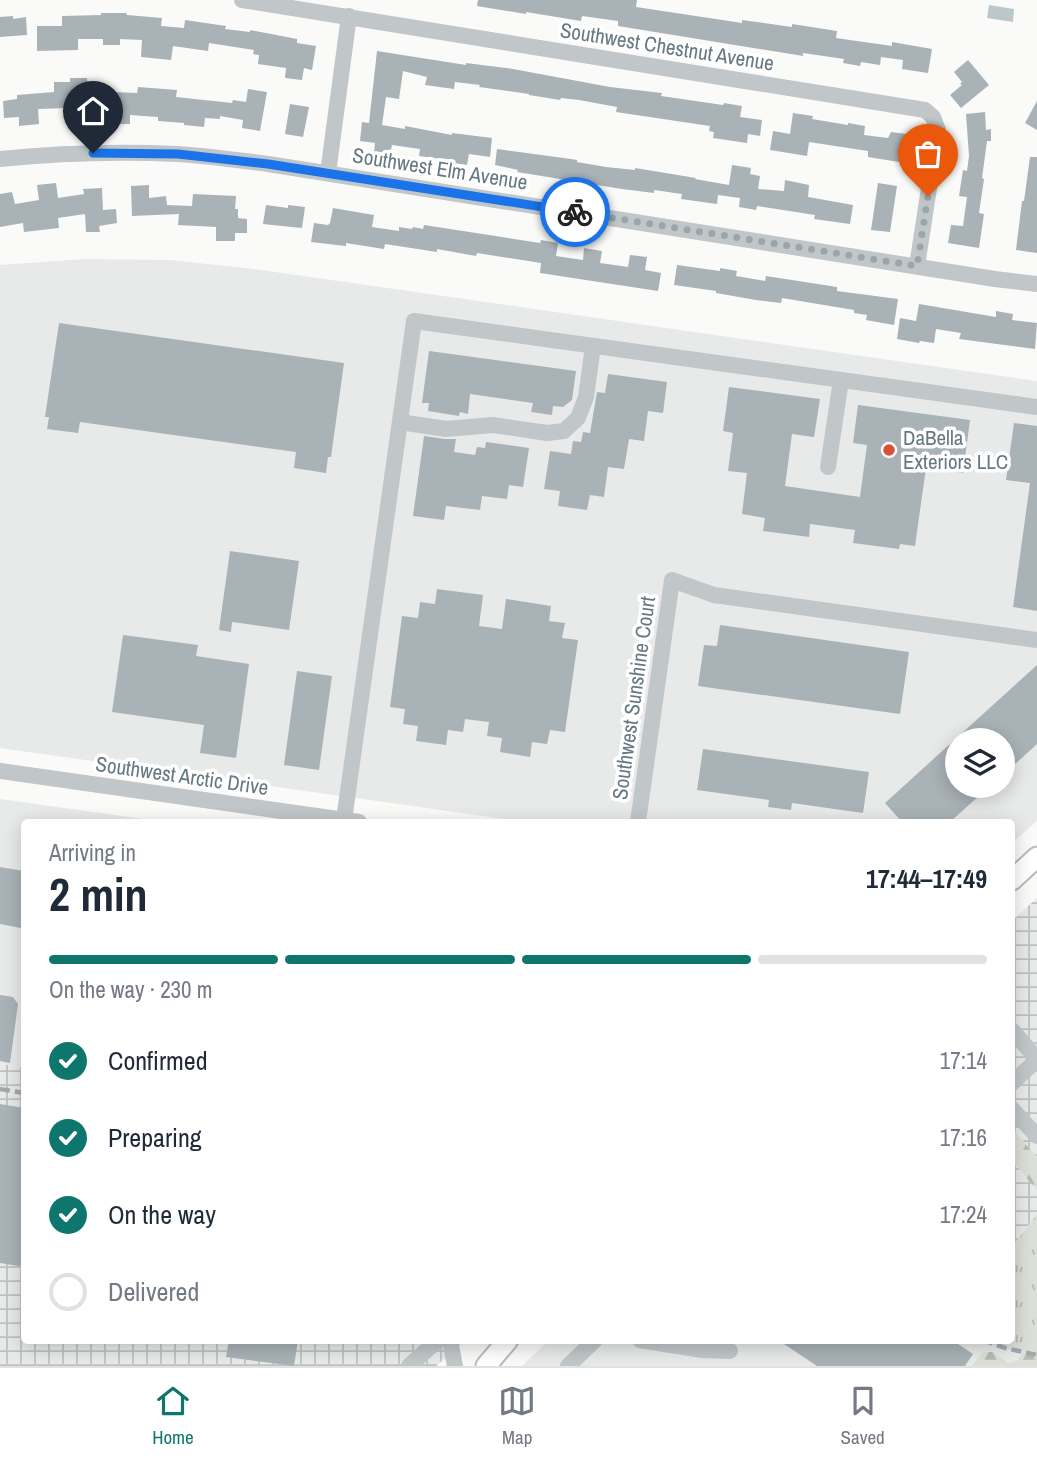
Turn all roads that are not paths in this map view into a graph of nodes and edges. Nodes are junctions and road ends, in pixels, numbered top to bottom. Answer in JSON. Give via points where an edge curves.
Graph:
{"nodes":[{"id":1,"x":242,"y":0,"type":"edge"},
{"id":2,"x":349,"y":16,"type":"junction"},
{"id":3,"x":0,"y":159,"type":"edge"},
{"id":4,"x":328,"y":173,"type":"junction"},
{"id":5,"x":917,"y":266,"type":"junction"},
{"id":6,"x":1037,"y":284,"type":"edge"},
{"id":7,"x":593,"y":346,"type":"junction"},
{"id":8,"x":841,"y":380,"type":"junction"},
{"id":9,"x":1037,"y":407,"type":"edge"},
{"id":10,"x":400,"y":422,"type":"junction"},
{"id":11,"x":828,"y":467,"type":"dead end"},
{"id":12,"x":1037,"y":640,"type":"edge"},
{"id":13,"x":0,"y":771,"type":"edge"},
{"id":14,"x":338,"y":819,"type":"edge"},
{"id":15,"x":352,"y":819,"type":"edge"},
{"id":16,"x":638,"y":819,"type":"edge"},
{"id":17,"x":1037,"y":857,"type":"edge"},
{"id":18,"x":1015,"y":877,"type":"edge"},
{"id":19,"x":1015,"y":1034,"type":"edge"},
{"id":20,"x":1037,"y":1060,"type":"edge"},
{"id":21,"x":1015,"y":1080,"type":"edge"},
{"id":22,"x":1015,"y":1112,"type":"edge"},
{"id":23,"x":1037,"y":1136,"type":"edge"},
{"id":24,"x":434,"y":1344,"type":"edge"},
{"id":25,"x":451,"y":1344,"type":"edge"},
{"id":26,"x":505,"y":1344,"type":"edge"},
{"id":27,"x":592,"y":1344,"type":"edge"},
{"id":28,"x":665,"y":1344,"type":"edge"},
{"id":29,"x":730,"y":1351,"type":"dead end"},
{"id":30,"x":409,"y":1366,"type":"edge"},
{"id":31,"x":455,"y":1366,"type":"edge"},
{"id":32,"x":486,"y":1366,"type":"edge"},
{"id":33,"x":568,"y":1366,"type":"edge"}],
"edges":[{"from":1,"to":2,"type":"street","name":"Southwest Chestnut Avenue"},
{"from":2,"to":4,"type":"street"},
{"from":2,"to":5,"type":"street","name":"Southwest Chestnut Avenue","via":[[925,110],[938,130]]},
{"from":3,"to":4,"type":"street","name":"Southwest Elm Avenue","via":[[178,154]]},
{"from":4,"to":5,"type":"street","name":"Southwest Elm Avenue"},
{"from":5,"to":6,"type":"street","name":"Southwest Elm Avenue"},
{"from":7,"to":8,"type":"street"},
{"from":7,"to":10,"type":"street","via":[[586,397],[578,418],[564,431],[494,425],[446,429]]},
{"from":7,"to":10,"type":"street","via":[[414,321]]},
{"from":8,"to":9,"type":"street"},
{"from":8,"to":11,"type":"street"},
{"from":10,"to":15,"type":"street"},
{"from":12,"to":16,"type":"street","name":"Southwest Sunshine Court","via":[[714,595],[673,580]]},
{"from":13,"to":14,"type":"street","name":"Southwest Arctic Drive"},
{"from":17,"to":18,"type":"main road"},
{"from":19,"to":20,"type":"street"},
{"from":20,"to":21,"type":"street"},
{"from":22,"to":23,"type":"street"},
{"from":24,"to":30,"type":"street"},
{"from":25,"to":31,"type":"street"},
{"from":26,"to":32,"type":"main road"},
{"from":27,"to":33,"type":"street"},
{"from":28,"to":29,"type":"street"}]}
